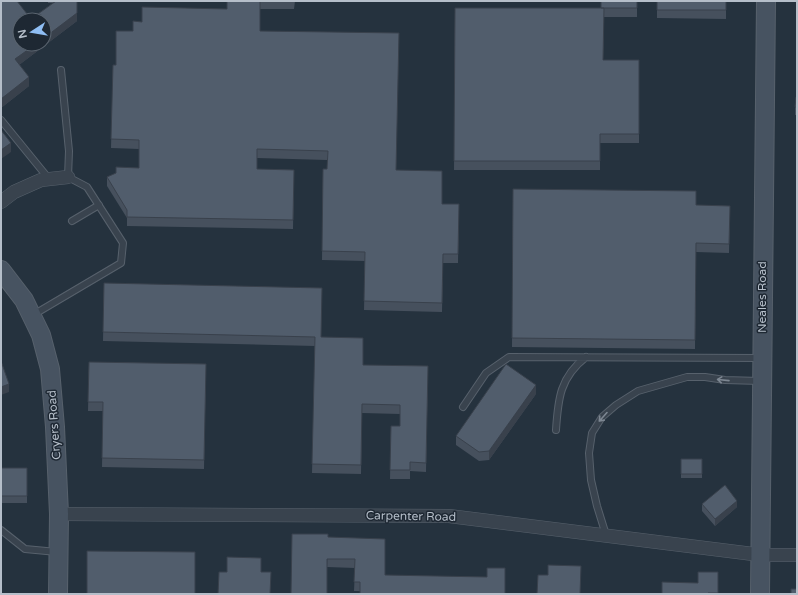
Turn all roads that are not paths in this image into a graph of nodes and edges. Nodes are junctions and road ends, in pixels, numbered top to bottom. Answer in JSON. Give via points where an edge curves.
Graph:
{"nodes":[{"id":1,"x":766,"y":1,"type":"edge"},
{"id":2,"x":61,"y":70,"type":"dead end"},
{"id":3,"x":1,"y":120,"type":"edge"},
{"id":4,"x":68,"y":177,"type":"junction"},
{"id":5,"x":49,"y":179,"type":"junction"},
{"id":6,"x":1,"y":202,"type":"edge"},
{"id":7,"x":99,"y":205,"type":"junction"},
{"id":8,"x":72,"y":222,"type":"dead end"},
{"id":9,"x":1,"y":270,"type":"edge"},
{"id":10,"x":32,"y":316,"type":"junction"},
{"id":11,"x":586,"y":357,"type":"junction"},
{"id":12,"x":762,"y":358,"type":"junction"},
{"id":13,"x":761,"y":381,"type":"junction"},
{"id":14,"x":463,"y":408,"type":"dead end"},
{"id":15,"x":556,"y":430,"type":"dead end"},
{"id":16,"x":59,"y":514,"type":"junction"},
{"id":17,"x":1,"y":530,"type":"edge"},
{"id":18,"x":606,"y":535,"type":"junction"},
{"id":19,"x":58,"y":552,"type":"junction"},
{"id":20,"x":760,"y":555,"type":"junction"},
{"id":21,"x":797,"y":555,"type":"edge"},
{"id":22,"x":58,"y":594,"type":"edge"},
{"id":23,"x":760,"y":594,"type":"edge"}],
"edges":[{"from":1,"to":12,"type":"street","name":"Neales Road"},
{"from":2,"to":4,"type":"lane","via":[[69,151]]},
{"from":3,"to":5,"type":"lane"},
{"from":4,"to":5,"type":"street"},
{"from":4,"to":7,"type":"lane","via":[[87,187]]},
{"from":5,"to":6,"type":"street","via":[[28,185]]},
{"from":7,"to":8,"type":"lane"},
{"from":7,"to":10,"type":"lane","via":[[123,243],[121,263]]},
{"from":9,"to":10,"type":"street","name":"Cryers Road","via":[[24,300]]},
{"from":10,"to":16,"type":"street","name":"Cryers Road","via":[[41,335],[50,369]]},
{"from":11,"to":12,"type":"lane"},
{"from":11,"to":14,"type":"lane","via":[[509,357],[486,373]]},
{"from":11,"to":15,"type":"lane","via":[[576,364],[566,378],[558,400]]},
{"from":12,"to":13,"type":"street","name":"Neales Road"},
{"from":13,"to":18,"type":"lane","one_way":true,"via":[[687,377],[638,390],[602,417],[592,433],[589,453],[596,506]]},
{"from":13,"to":20,"type":"street","name":"Neales Road"},
{"from":16,"to":18,"type":"street","name":"Carpenter Road","via":[[449,516]]},
{"from":16,"to":19,"type":"street","name":"Cryers Road"},
{"from":17,"to":19,"type":"lane","via":[[25,549]]},
{"from":18,"to":20,"type":"street","name":"Carpenter Road"},
{"from":19,"to":22,"type":"street","name":"Cryers Road"},
{"from":20,"to":21,"type":"street","name":"Carpenter Road"},
{"from":20,"to":23,"type":"street","name":"Neales Road"}]}
